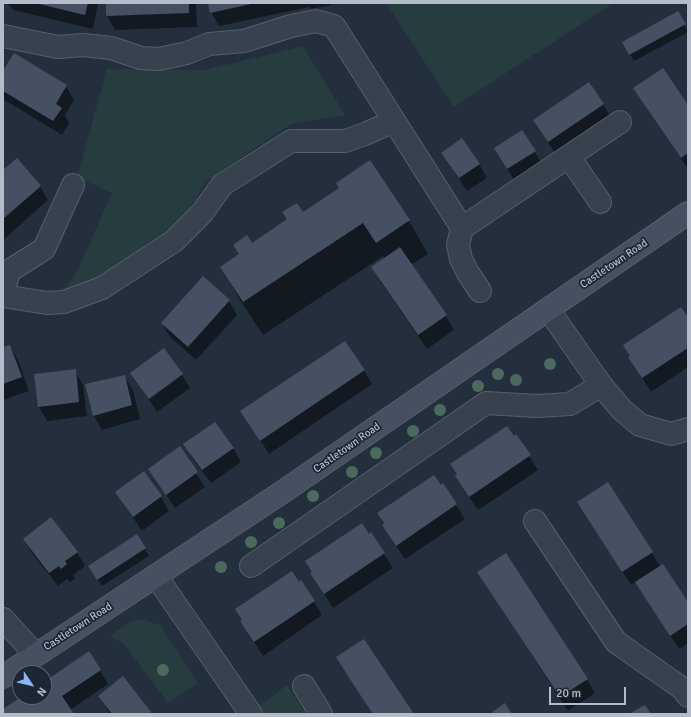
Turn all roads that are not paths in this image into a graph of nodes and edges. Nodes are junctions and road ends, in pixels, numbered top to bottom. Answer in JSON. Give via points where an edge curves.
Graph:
{"nodes":[{"id":1,"x":3,"y":36,"type":"edge"},
{"id":2,"x":394,"y":121,"type":"junction"},
{"id":3,"x":620,"y":122,"type":"dead end"},
{"id":4,"x":569,"y":157,"type":"junction"},
{"id":5,"x":73,"y":185,"type":"dead end"},
{"id":6,"x":600,"y":202,"type":"dead end"},
{"id":7,"x":688,"y":213,"type":"edge"},
{"id":8,"x":462,"y":228,"type":"junction"},
{"id":9,"x":480,"y":291,"type":"dead end"},
{"id":10,"x":3,"y":295,"type":"edge"},
{"id":11,"x":548,"y":309,"type":"junction"},
{"id":12,"x":601,"y":385,"type":"junction"},
{"id":13,"x":688,"y":429,"type":"edge"},
{"id":14,"x":535,"y":521,"type":"dead end"},
{"id":15,"x":251,"y":566,"type":"dead end"},
{"id":16,"x":156,"y":576,"type":"junction"},
{"id":17,"x":3,"y":619,"type":"edge"},
{"id":18,"x":36,"y":655,"type":"junction"},
{"id":19,"x":3,"y":677,"type":"edge"},
{"id":20,"x":304,"y":686,"type":"dead end"},
{"id":21,"x":688,"y":696,"type":"edge"},
{"id":22,"x":251,"y":714,"type":"edge"},
{"id":23,"x":322,"y":714,"type":"edge"}],
"edges":[{"from":1,"to":2,"type":"street","via":[[58,47],[83,45],[112,48],[141,58],[159,59],[187,53],[209,44],[244,41],[316,21],[334,26]]},
{"from":2,"to":8,"type":"street"},
{"from":2,"to":10,"type":"street","via":[[345,141],[291,141],[222,185],[202,213],[174,241],[102,288],[64,302],[47,303]]},
{"from":3,"to":4,"type":"street"},
{"from":4,"to":6,"type":"street"},
{"from":4,"to":8,"type":"street"},
{"from":5,"to":10,"type":"street","via":[[44,249],[9,271]]},
{"from":7,"to":11,"type":"main road","name":"Castletown Road"},
{"from":8,"to":9,"type":"street","via":[[458,244],[461,259]]},
{"from":11,"to":12,"type":"street"},
{"from":11,"to":16,"type":"main road","name":"Castletown Road"},
{"from":12,"to":13,"type":"street","via":[[622,410],[640,425],[671,434]]},
{"from":12,"to":15,"type":"street","via":[[570,404],[537,406],[486,403]]},
{"from":14,"to":21,"type":"street","via":[[616,642],[683,689]]},
{"from":16,"to":18,"type":"main road","name":"Castletown Road"},
{"from":16,"to":22,"type":"street"},
{"from":17,"to":18,"type":"street"},
{"from":18,"to":19,"type":"main road","name":"Castletown Road"},
{"from":20,"to":23,"type":"street"}]}
